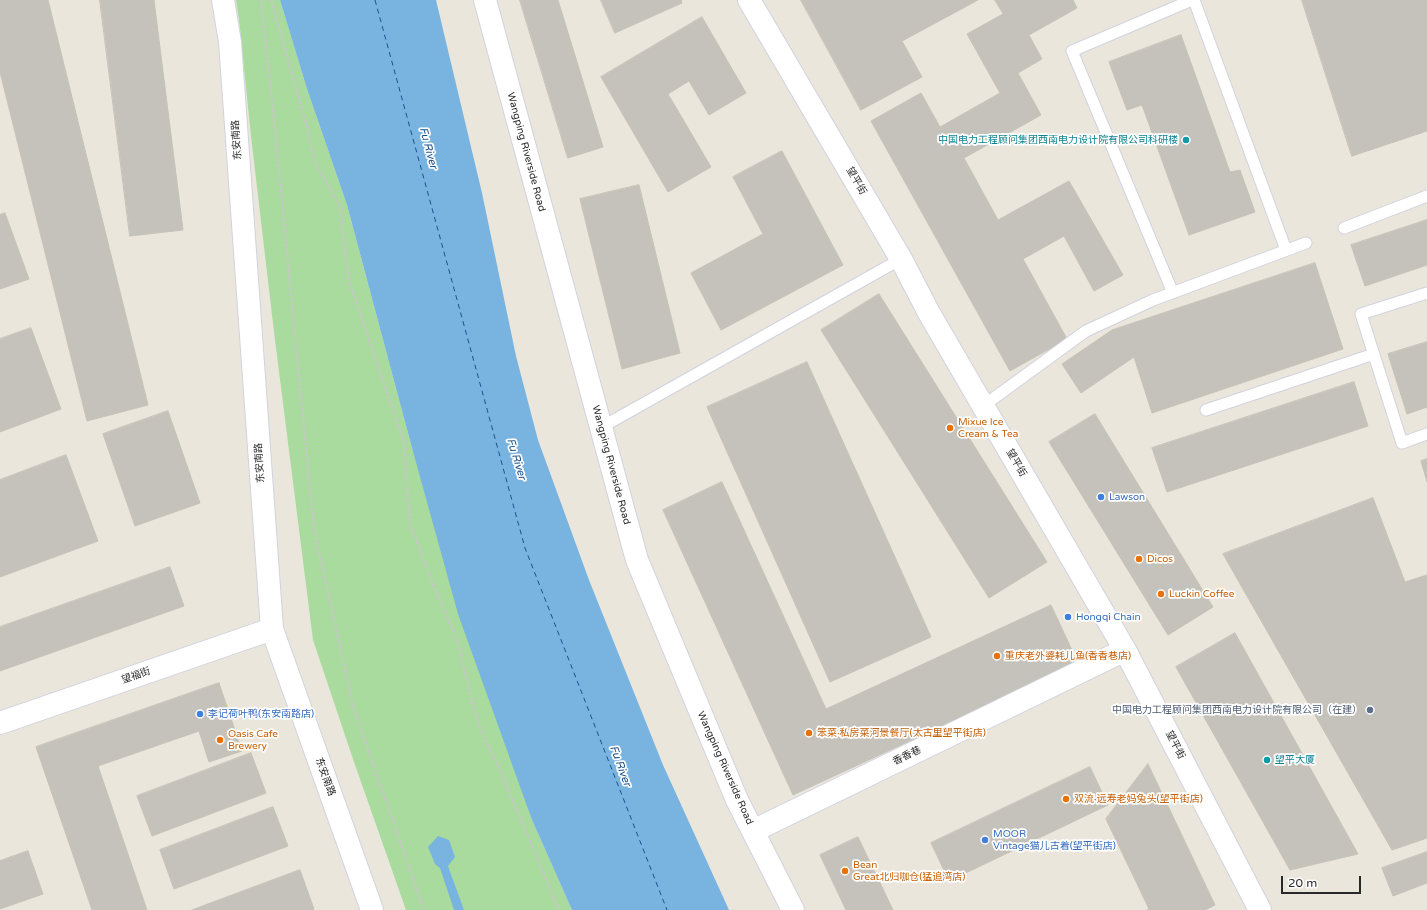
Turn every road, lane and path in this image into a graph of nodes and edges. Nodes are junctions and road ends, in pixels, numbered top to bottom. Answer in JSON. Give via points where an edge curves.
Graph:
{"nodes":[{"id":1,"x":223,"y":0,"type":"edge"},
{"id":2,"x":261,"y":0,"type":"edge"},
{"id":3,"x":271,"y":0,"type":"edge"},
{"id":4,"x":485,"y":0,"type":"edge"},
{"id":5,"x":749,"y":0,"type":"edge"},
{"id":6,"x":1193,"y":0,"type":"edge"},
{"id":7,"x":1427,"y":196,"type":"edge"},
{"id":8,"x":1344,"y":228,"type":"dead end"},
{"id":9,"x":1306,"y":243,"type":"dead end"},
{"id":10,"x":1286,"y":250,"type":"junction"},
{"id":11,"x":901,"y":259,"type":"junction"},
{"id":12,"x":1173,"y":293,"type":"junction"},
{"id":13,"x":1427,"y":293,"type":"edge"},
{"id":14,"x":1374,"y":354,"type":"junction"},
{"id":15,"x":982,"y":406,"type":"junction"},
{"id":16,"x":1206,"y":410,"type":"dead end"},
{"id":17,"x":600,"y":428,"type":"junction"},
{"id":18,"x":1427,"y":434,"type":"edge"},
{"id":19,"x":272,"y":629,"type":"junction"},
{"id":20,"x":1125,"y":650,"type":"junction"},
{"id":21,"x":0,"y":723,"type":"edge"},
{"id":22,"x":753,"y":831,"type":"junction"},
{"id":23,"x":372,"y":910,"type":"edge"},
{"id":24,"x":424,"y":910,"type":"edge"},
{"id":25,"x":559,"y":910,"type":"edge"},
{"id":26,"x":793,"y":910,"type":"edge"},
{"id":27,"x":1260,"y":910,"type":"edge"}],
"edges":[{"from":1,"to":19,"type":"street","name":"东安南路","via":[[230,42]]},
{"from":2,"to":24,"type":"path","via":[[314,529],[353,706]]},
{"from":3,"to":25,"type":"path","via":[[315,162],[340,207],[349,281],[404,443],[410,524],[430,579],[457,640],[478,724]]},
{"from":4,"to":17,"type":"street","name":"Wangping Riverside Road"},
{"from":5,"to":11,"type":"street","name":"望平街"},
{"from":6,"to":10,"type":"lane"},
{"from":6,"to":12,"type":"lane","via":[[1072,51]]},
{"from":7,"to":8,"type":"lane"},
{"from":9,"to":10,"type":"lane"},
{"from":10,"to":12,"type":"lane"},
{"from":11,"to":15,"type":"street","name":"望平街","via":[[928,313]]},
{"from":11,"to":17,"type":"lane"},
{"from":12,"to":15,"type":"lane","via":[[1086,332]]},
{"from":13,"to":14,"type":"lane","via":[[1361,314]]},
{"from":14,"to":16,"type":"lane"},
{"from":14,"to":18,"type":"lane","via":[[1402,442]]},
{"from":15,"to":20,"type":"street","name":"望平街"},
{"from":17,"to":22,"type":"street","name":"Wangping Riverside Road","via":[[637,560],[737,800]]},
{"from":19,"to":21,"type":"street","name":"望福街"},
{"from":19,"to":23,"type":"street","name":"东安南路"},
{"from":20,"to":22,"type":"street","name":"香香巷"},
{"from":20,"to":27,"type":"street","name":"望平街"},
{"from":22,"to":26,"type":"street","name":"Wangping Riverside Road"}]}
